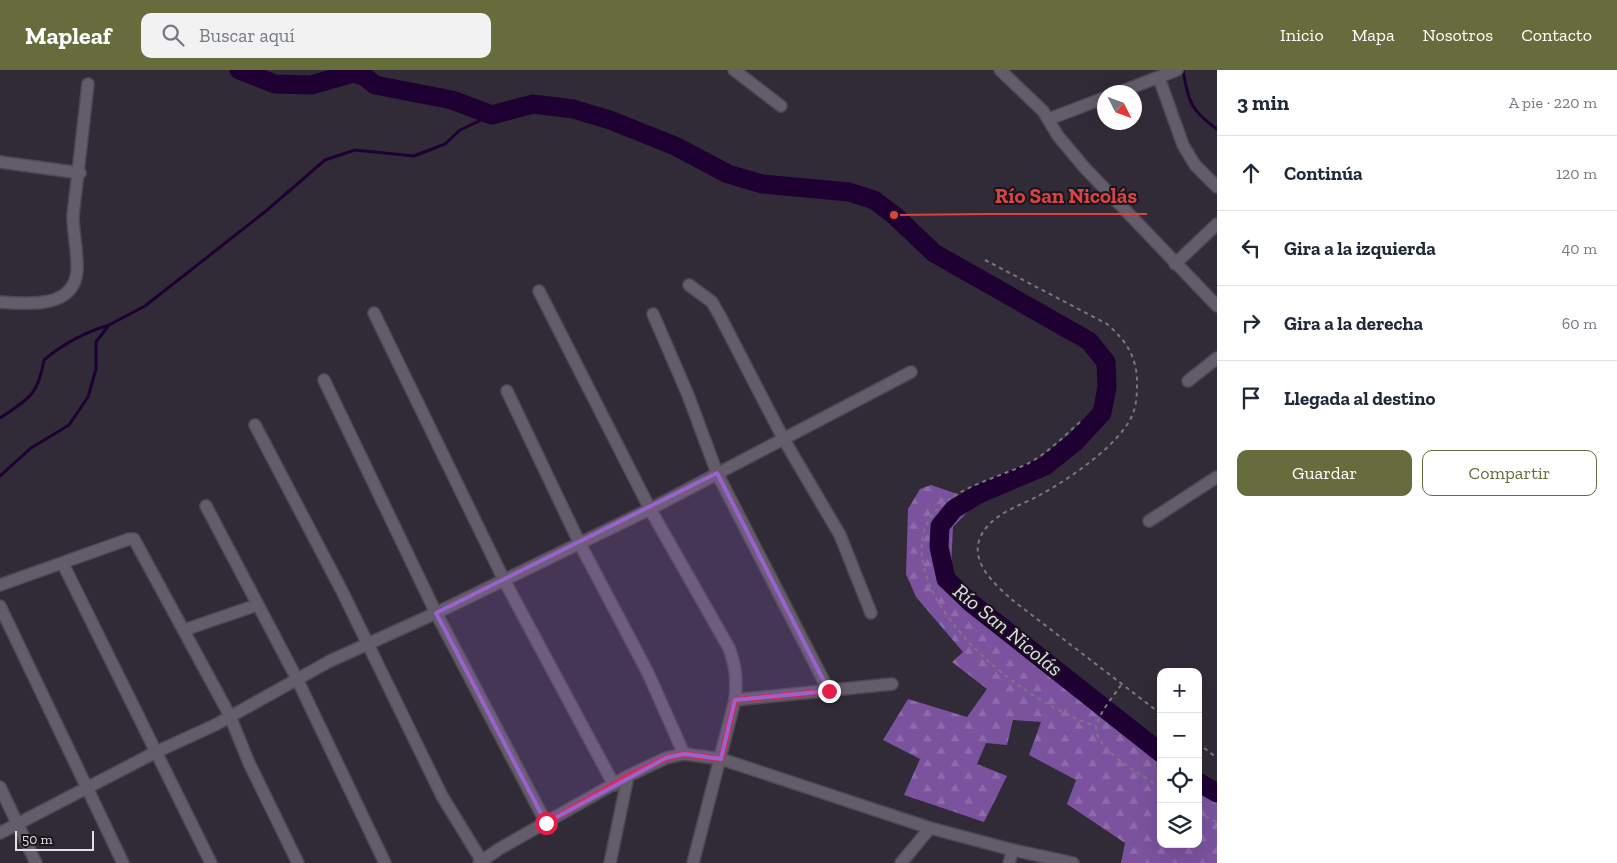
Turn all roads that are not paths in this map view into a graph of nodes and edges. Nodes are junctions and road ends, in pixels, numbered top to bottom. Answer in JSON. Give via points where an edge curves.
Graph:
{"nodes":[{"id":1,"x":734,"y":70,"type":"edge"},
{"id":2,"x":1000,"y":70,"type":"edge"},
{"id":3,"x":1177,"y":70,"type":"edge"},
{"id":4,"x":1159,"y":78,"type":"junction"},
{"id":5,"x":88,"y":84,"type":"dead end"},
{"id":6,"x":1140,"y":85,"type":"edge"},
{"id":7,"x":1097,"y":101,"type":"edge"},
{"id":8,"x":781,"y":106,"type":"dead end"},
{"id":9,"x":1050,"y":119,"type":"junction"},
{"id":10,"x":0,"y":162,"type":"edge"},
{"id":11,"x":80,"y":173,"type":"junction"},
{"id":12,"x":1217,"y":187,"type":"edge"},
{"id":13,"x":1217,"y":224,"type":"edge"},
{"id":14,"x":1175,"y":264,"type":"junction"},
{"id":15,"x":689,"y":285,"type":"dead end"},
{"id":16,"x":539,"y":291,"type":"dead end"},
{"id":17,"x":0,"y":302,"type":"edge"},
{"id":18,"x":1217,"y":306,"type":"edge"},
{"id":19,"x":374,"y":313,"type":"dead end"},
{"id":20,"x":653,"y":314,"type":"dead end"},
{"id":21,"x":1217,"y":358,"type":"edge"},
{"id":22,"x":911,"y":372,"type":"dead end"},
{"id":23,"x":324,"y":380,"type":"dead end"},
{"id":24,"x":1188,"y":380,"type":"dead end"},
{"id":25,"x":507,"y":391,"type":"dead end"},
{"id":26,"x":255,"y":425,"type":"dead end"},
{"id":27,"x":783,"y":438,"type":"junction"},
{"id":28,"x":717,"y":473,"type":"junction"},
{"id":29,"x":1217,"y":477,"type":"edge"},
{"id":30,"x":206,"y":506,"type":"dead end"},
{"id":31,"x":650,"y":509,"type":"junction"},
{"id":32,"x":1149,"y":521,"type":"dead end"},
{"id":33,"x":580,"y":544,"type":"junction"},
{"id":34,"x":63,"y":564,"type":"junction"},
{"id":35,"x":504,"y":580,"type":"junction"},
{"id":36,"x":0,"y":586,"type":"edge"},
{"id":37,"x":256,"y":605,"type":"junction"},
{"id":38,"x":0,"y":606,"type":"edge"},
{"id":39,"x":436,"y":613,"type":"junction"},
{"id":40,"x":871,"y":613,"type":"dead end"},
{"id":41,"x":184,"y":630,"type":"junction"},
{"id":42,"x":366,"y":644,"type":"junction"},
{"id":43,"x":297,"y":679,"type":"junction"},
{"id":44,"x":892,"y":684,"type":"dead end"},
{"id":45,"x":829,"y":691,"type":"junction"},
{"id":46,"x":735,"y":700,"type":"junction"},
{"id":47,"x":230,"y":716,"type":"junction"},
{"id":48,"x":156,"y":752,"type":"junction"},
{"id":49,"x":684,"y":754,"type":"junction"},
{"id":50,"x":721,"y":759,"type":"junction"},
{"id":51,"x":628,"y":776,"type":"junction"},
{"id":52,"x":614,"y":785,"type":"junction"},
{"id":53,"x":0,"y":787,"type":"edge"},
{"id":54,"x":86,"y":788,"type":"junction"},
{"id":55,"x":546,"y":823,"type":"junction"},
{"id":56,"x":17,"y":824,"type":"junction"},
{"id":57,"x":930,"y":828,"type":"junction"},
{"id":58,"x":0,"y":833,"type":"edge"},
{"id":59,"x":1013,"y":850,"type":"junction"},
{"id":60,"x":36,"y":863,"type":"edge"},
{"id":61,"x":123,"y":863,"type":"edge"},
{"id":62,"x":211,"y":863,"type":"edge"},
{"id":63,"x":298,"y":863,"type":"edge"},
{"id":64,"x":386,"y":863,"type":"edge"},
{"id":65,"x":481,"y":863,"type":"edge"},
{"id":66,"x":610,"y":863,"type":"edge"},
{"id":67,"x":693,"y":863,"type":"edge"},
{"id":68,"x":901,"y":863,"type":"edge"},
{"id":69,"x":1009,"y":863,"type":"edge"},
{"id":70,"x":1073,"y":863,"type":"edge"}],
"edges":[{"from":1,"to":8,"type":"street"},
{"from":2,"to":9,"type":"street"},
{"from":3,"to":4,"type":"street"},
{"from":4,"to":6,"type":"street"},
{"from":4,"to":12,"type":"street","via":[[1183,145],[1195,165]]},
{"from":5,"to":11,"type":"street"},
{"from":7,"to":9,"type":"street"},
{"from":9,"to":14,"type":"street","via":[[1058,136],[1076,157]]},
{"from":10,"to":11,"type":"street"},
{"from":11,"to":17,"type":"street","via":[[73,216],[75,283],[55,300],[27,304]]},
{"from":13,"to":14,"type":"street"},
{"from":14,"to":18,"type":"street"},
{"from":15,"to":27,"type":"street","via":[[712,302]]},
{"from":16,"to":31,"type":"street"},
{"from":19,"to":35,"type":"street"},
{"from":20,"to":28,"type":"street"},
{"from":21,"to":24,"type":"street"},
{"from":22,"to":27,"type":"street"},
{"from":23,"to":39,"type":"street"},
{"from":25,"to":33,"type":"street"},
{"from":26,"to":42,"type":"street"},
{"from":27,"to":28,"type":"street"},
{"from":27,"to":40,"type":"street","via":[[840,535]]},
{"from":28,"to":31,"type":"street"},
{"from":28,"to":45,"type":"street"},
{"from":29,"to":32,"type":"street"},
{"from":30,"to":37,"type":"street"},
{"from":31,"to":33,"type":"street"},
{"from":31,"to":46,"type":"street","via":[[729,648],[737,678]]},
{"from":33,"to":35,"type":"street"},
{"from":33,"to":49,"type":"street","via":[[648,674]]},
{"from":34,"to":36,"type":"street"},
{"from":34,"to":41,"type":"street","via":[[129,538],[134,539]]},
{"from":34,"to":48,"type":"street"},
{"from":35,"to":39,"type":"street"},
{"from":35,"to":52,"type":"street"},
{"from":37,"to":41,"type":"street"},
{"from":37,"to":43,"type":"street"},
{"from":38,"to":54,"type":"street"},
{"from":39,"to":42,"type":"street"},
{"from":39,"to":55,"type":"street"},
{"from":41,"to":47,"type":"street"},
{"from":42,"to":43,"type":"street"},
{"from":42,"to":65,"type":"street","via":[[442,796]]},
{"from":43,"to":47,"type":"street"},
{"from":43,"to":64,"type":"street"},
{"from":44,"to":45,"type":"street"},
{"from":45,"to":46,"type":"street"},
{"from":46,"to":50,"type":"street"},
{"from":47,"to":48,"type":"street"},
{"from":47,"to":63,"type":"street"},
{"from":48,"to":54,"type":"street"},
{"from":48,"to":62,"type":"street"},
{"from":49,"to":50,"type":"street"},
{"from":49,"to":51,"type":"street","via":[[666,758]]},
{"from":50,"to":57,"type":"street"},
{"from":50,"to":67,"type":"street"},
{"from":51,"to":52,"type":"street"},
{"from":51,"to":66,"type":"street"},
{"from":52,"to":55,"type":"street"},
{"from":53,"to":56,"type":"street"},
{"from":54,"to":56,"type":"street"},
{"from":54,"to":61,"type":"street"},
{"from":55,"to":65,"type":"street"},
{"from":56,"to":58,"type":"street"},
{"from":56,"to":60,"type":"street"},
{"from":57,"to":59,"type":"street"},
{"from":57,"to":68,"type":"street"},
{"from":59,"to":69,"type":"street"},
{"from":59,"to":70,"type":"street"}]}
